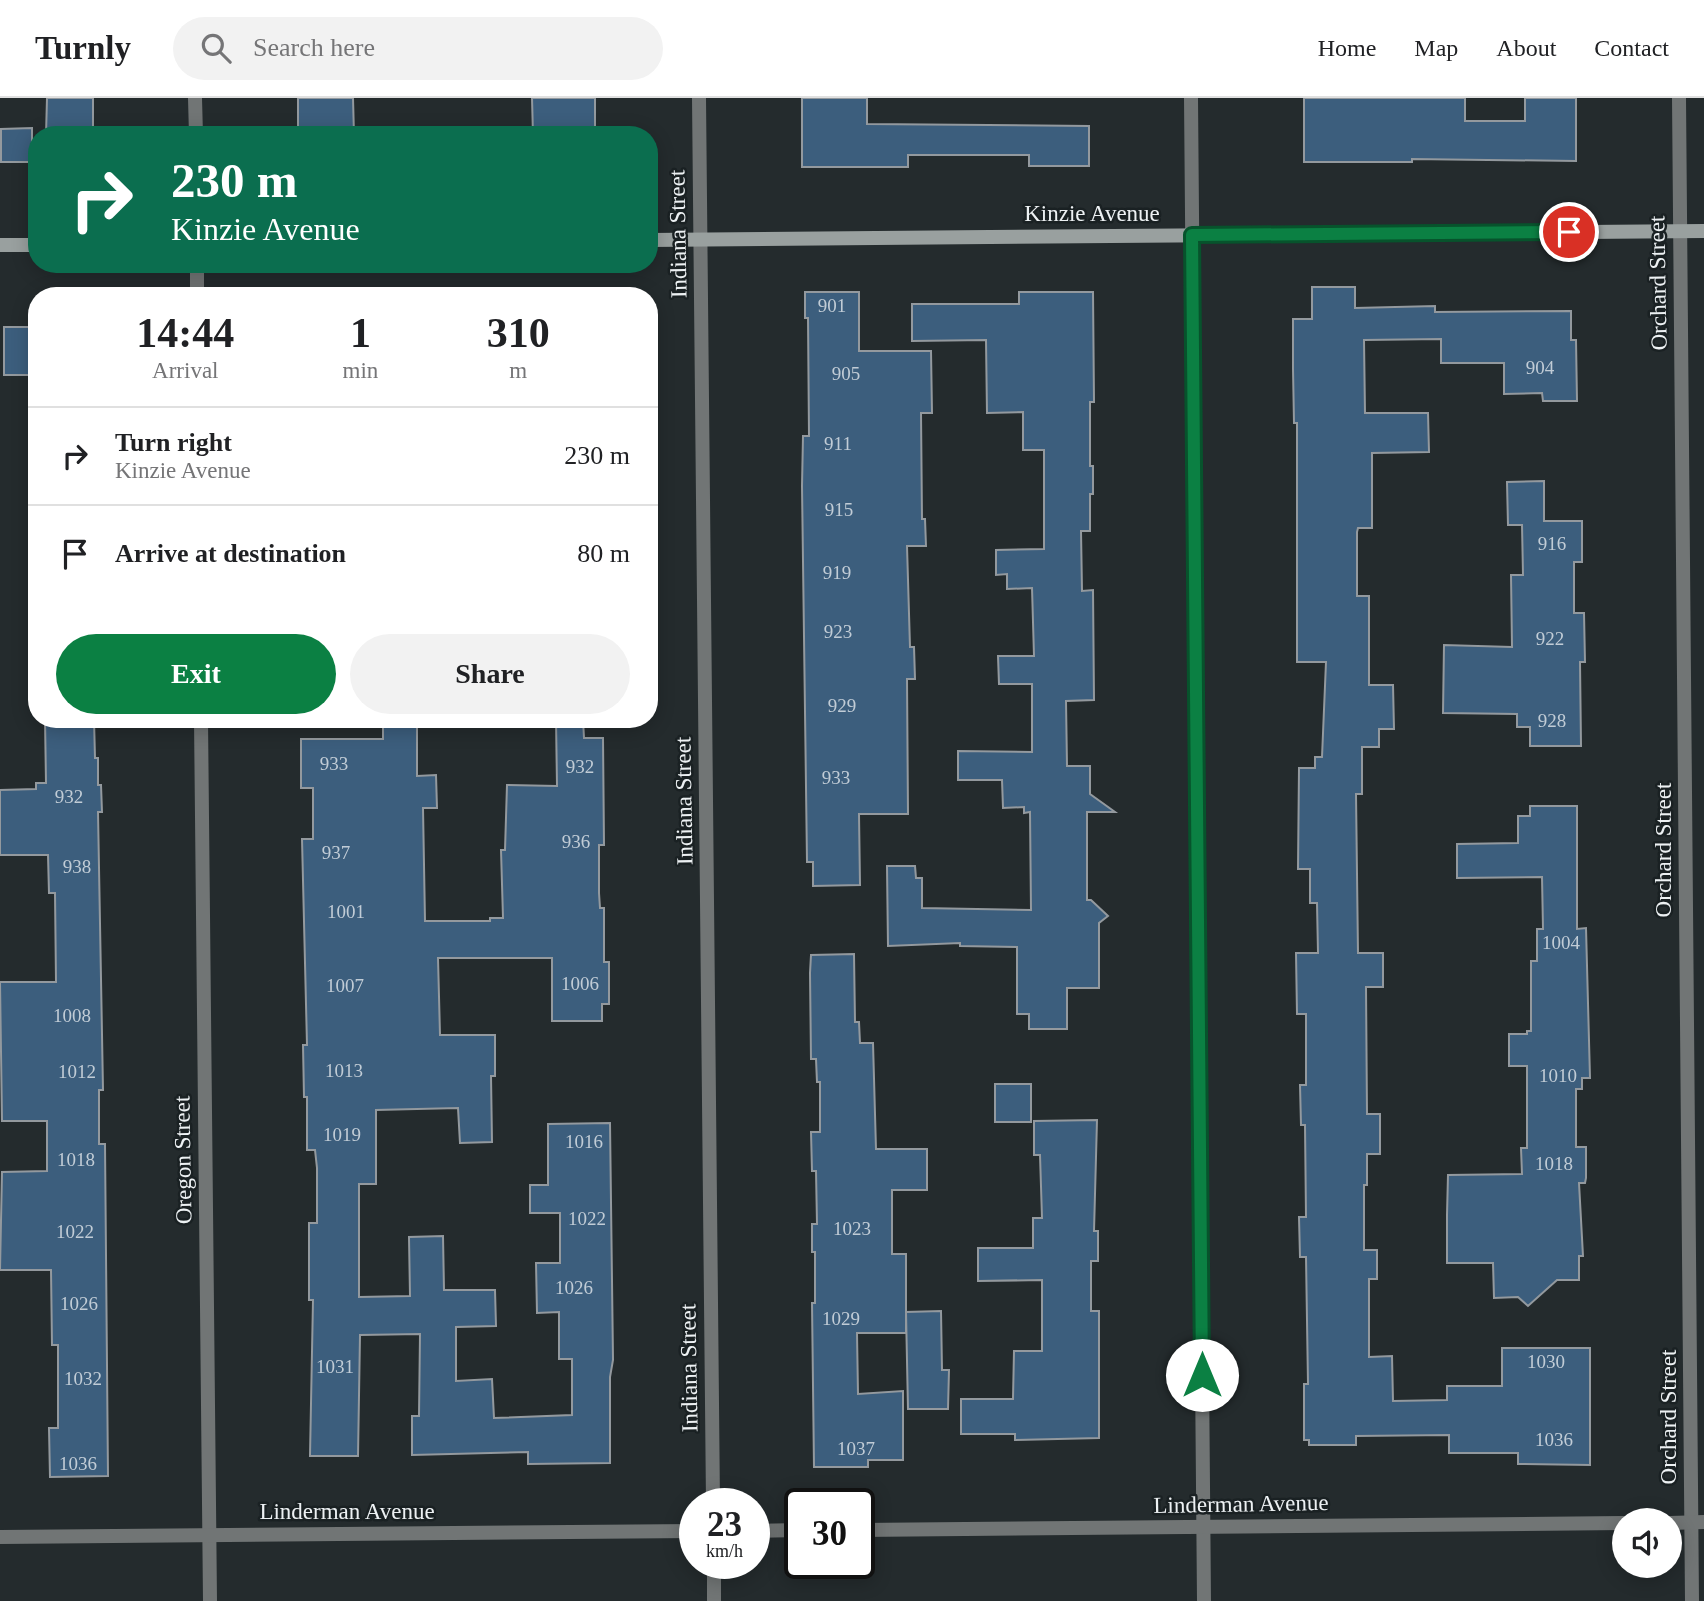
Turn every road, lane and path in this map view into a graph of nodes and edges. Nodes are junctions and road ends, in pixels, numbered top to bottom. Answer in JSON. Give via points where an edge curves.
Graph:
{"nodes":[{"id":1,"x":195,"y":98,"type":"edge"},
{"id":2,"x":699,"y":98,"type":"edge"},
{"id":3,"x":1191,"y":98,"type":"edge"},
{"id":4,"x":1679,"y":98,"type":"edge"},
{"id":5,"x":195,"y":126,"type":"edge"},
{"id":6,"x":1680,"y":231,"type":"junction"},
{"id":7,"x":1704,"y":231,"type":"edge"},
{"id":8,"x":1192,"y":235,"type":"junction"},
{"id":9,"x":658,"y":240,"type":"edge"},
{"id":10,"x":701,"y":240,"type":"junction"},
{"id":11,"x":0,"y":245,"type":"edge"},
{"id":12,"x":28,"y":245,"type":"edge"},
{"id":13,"x":201,"y":728,"type":"edge"},
{"id":14,"x":713,"y":1488,"type":"edge"},
{"id":15,"x":1698,"y":1522,"type":"edge"},
{"id":16,"x":1612,"y":1523,"type":"edge"},
{"id":17,"x":1203,"y":1527,"type":"junction"},
{"id":18,"x":875,"y":1530,"type":"edge"},
{"id":19,"x":679,"y":1531,"type":"edge"},
{"id":20,"x":210,"y":1535,"type":"junction"},
{"id":21,"x":0,"y":1537,"type":"edge"},
{"id":22,"x":714,"y":1579,"type":"edge"},
{"id":23,"x":211,"y":1601,"type":"edge"},
{"id":24,"x":714,"y":1601,"type":"edge"},
{"id":25,"x":1204,"y":1601,"type":"edge"},
{"id":26,"x":1692,"y":1601,"type":"edge"}],
"edges":[{"from":1,"to":5,"type":"street"},
{"from":2,"to":10,"type":"street","name":"Indiana Street"},
{"from":3,"to":8,"type":"street"},
{"from":4,"to":6,"type":"street","name":"Orchard Street"},
{"from":6,"to":7,"type":"street","name":"Kinzie Avenue"},
{"from":6,"to":8,"type":"street","name":"Kinzie Avenue"},
{"from":6,"to":15,"type":"street","name":"Orchard Street"},
{"from":8,"to":10,"type":"street","name":"Kinzie Avenue"},
{"from":8,"to":17,"type":"street"},
{"from":9,"to":10,"type":"street","name":"Kinzie Avenue"},
{"from":10,"to":14,"type":"street","name":"Indiana Street"},
{"from":11,"to":12,"type":"street"},
{"from":13,"to":20,"type":"street","name":"Oregon Street"},
{"from":15,"to":26,"type":"street","name":"Orchard Street"},
{"from":16,"to":17,"type":"street","name":"Linderman Avenue"},
{"from":17,"to":18,"type":"street","name":"Linderman Avenue"},
{"from":17,"to":25,"type":"street"},
{"from":19,"to":20,"type":"street","name":"Linderman Avenue"},
{"from":20,"to":21,"type":"street","name":"Linderman Avenue"},
{"from":20,"to":23,"type":"street","name":"Oregon Street"},
{"from":22,"to":24,"type":"street"}]}
